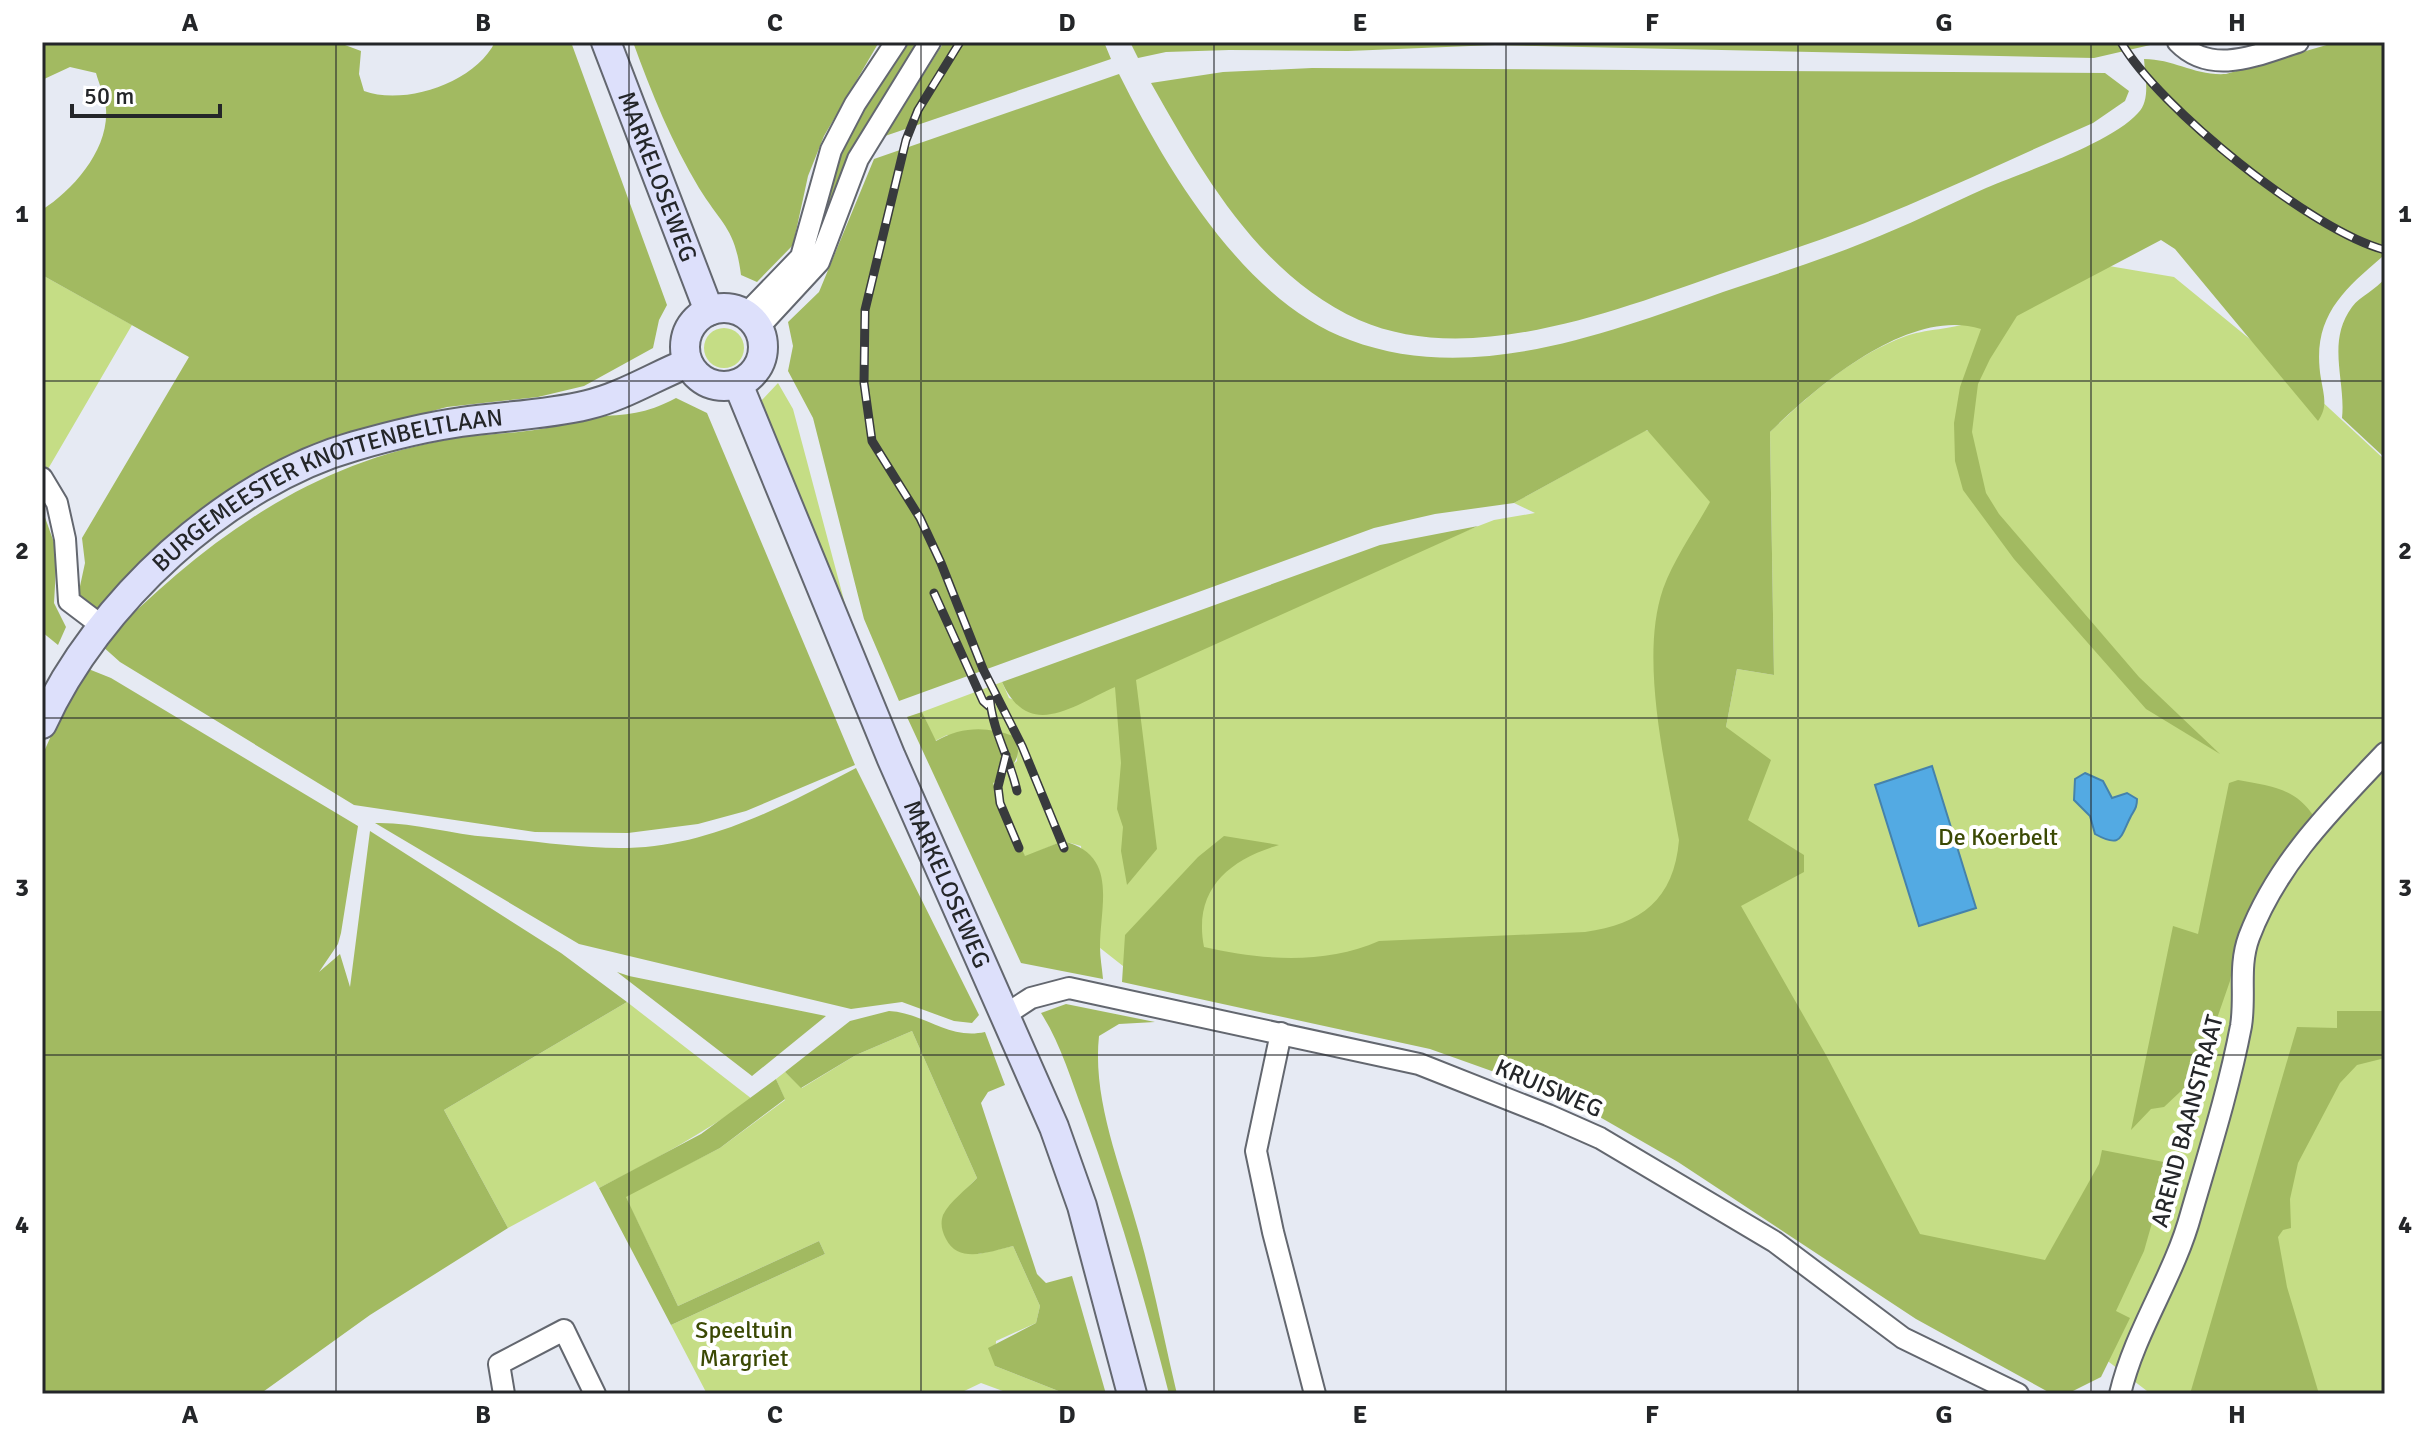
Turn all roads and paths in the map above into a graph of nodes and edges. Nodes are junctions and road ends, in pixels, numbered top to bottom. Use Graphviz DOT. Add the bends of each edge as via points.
graph roads {
  1 [pos="606,42"];
  2 [pos="896,42"];
  3 [pos="930,42"];
  4 [pos="2178,42"];
  5 [pos="2298,42"];
  6 [pos="709,311"];
  7 [pos="752,321"];
  8 [pos="688,363"];
  9 [pos="738,384"];
  10 [pos="42,478"];
  11 [pos="102,626"];
  12 [pos="42,724"];
  13 [pos="2385,753"];
  14 [pos="1005,1015"];
  15 [pos="1281,1033"];
  16 [pos="2013,1393"];
  17 [pos="504,1394"];
  18 [pos="595,1394"];
  19 [pos="1132,1394"];
  20 [pos="1315,1394"];
  21 [pos="2120,1394"];
  1 -- 6 [label="main road, MARKELOSEWEG"];
  2 -- 7 [label="street" via="831,150 801,257"];
  3 -- 7 [label="street" via="858,159 819,262"];
  4 -- 5 [label="street" via="2196,56 2221,62"];
  6 -- 7 [label="main road" via="722,308"];
  6 -- 8 [label="main road" via="688,333"];
  7 -- 9 [label="main road" via="762,356 757,368"];
  8 -- 9 [label="main road" via="703,381"];
  8 -- 11 [label="main road, BURGEMEESTER KNOTTENBELTLAAN" via="590,404 429,427 305,465 208,524 174,551"];
  9 -- 14 [label="main road, MARKELOSEWEG" via="896,770"];
  10 -- 11 [label="street" via="57,503 65,539 69,601"];
  11 -- 12 [label="main road, BURGEMEESTER KNOTTENBELTLAAN" via="68,672"];
  13 -- 21 [label="street, AREND BAANSTRAAT" via="2281,870 2248,939 2241,966 2243,1001 2236,1050 2191,1216 2167,1282 2133,1348"];
  14 -- 15 [label="street, KRUISWEG" via="1031,998 1069,988"];
  14 -- 19 [label="main road, MARKELOSEWEG" via="1082,1206"];
  15 -- 16 [label="street, KRUISWEG" via="1419,1064 1600,1138 1775,1242 1903,1338"];
  15 -- 20 [label="street" via="1256,1151"];
  17 -- 18 [label="street" via="499,1364 564,1330"];
}
